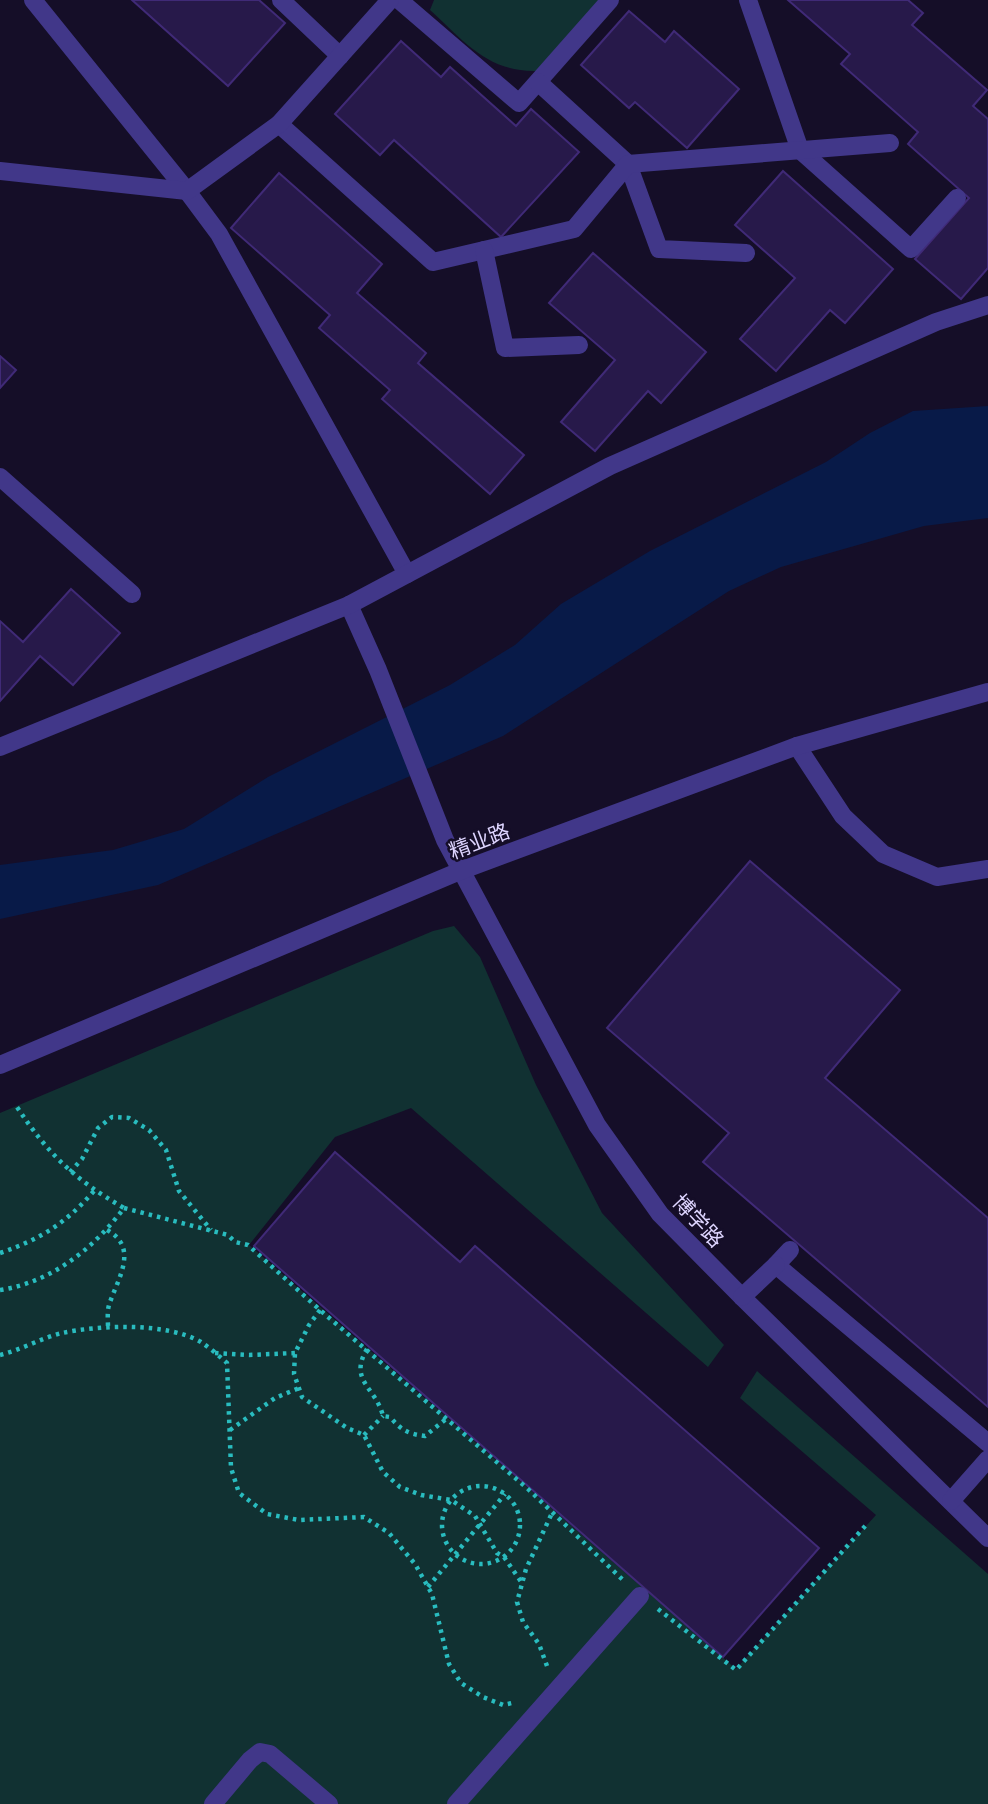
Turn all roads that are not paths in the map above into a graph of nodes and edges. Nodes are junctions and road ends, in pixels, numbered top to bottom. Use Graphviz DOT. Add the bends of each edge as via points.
graph roads {
  1 [pos="33,0"];
  2 [pos="281,0"];
  3 [pos="390,0"];
  4 [pos="399,0"];
  5 [pos="610,0"];
  6 [pos="748,0"];
  7 [pos="340,56"];
  8 [pos="538,82"];
  9 [pos="279,124"];
  10 [pos="890,143"];
  11 [pos="800,150"];
  12 [pos="628,164"];
  13 [pos="0,171"];
  14 [pos="187,191"];
  15 [pos="957,198"];
  16 [pos="484,250"];
  17 [pos="746,253"];
  18 [pos="988,305"];
  19 [pos="579,345"];
  20 [pos="0,477"];
  21 [pos="407,574"];
  22 [pos="132,594"];
  23 [pos="349,605"];
  24 [pos="988,692"];
  25 [pos="3,743"];
  26 [pos="797,746"];
  27 [pos="988,869"];
  28 [pos="460,871"];
  29 [pos="0,1065"];
  30 [pos="790,1251"];
  31 [pos="776,1265"];
  32 [pos="742,1297"];
  33 [pos="988,1443"];
  34 [pos="988,1459"];
  35 [pos="951,1501"];
  36 [pos="988,1538"];
  37 [pos="640,1595"];
  38 [pos="213,1804"];
  39 [pos="329,1804"];
  40 [pos="456,1804"];
  1 -- 14 [label="street"];
  2 -- 7 [label="street"];
  3 -- 7 [label="street"];
  4 -- 8 [label="street" via="519,103"];
  5 -- 8 [label="street"];
  6 -- 11 [label="street"];
  7 -- 9 [label="street"];
  8 -- 12 [label="street"];
  9 -- 14 [label="street"];
  9 -- 16 [label="street" via="433,261"];
  10 -- 11 [label="street"];
  11 -- 12 [label="street"];
  11 -- 15 [label="street" via="911,248"];
  12 -- 16 [label="street" via="574,229"];
  12 -- 17 [label="street" via="659,249"];
  13 -- 14 [label="street"];
  14 -- 21 [label="street" via="219,234"];
  16 -- 19 [label="street" via="505,348"];
  18 -- 21 [label="street" via="936,322 610,466"];
  20 -- 22 [label="street"];
  21 -- 23 [label="street"];
  23 -- 25 [label="street"];
  23 -- 28 [label="street, 博学路"];
  24 -- 26 [label="street, 精业路"];
  26 -- 27 [label="street" via="843,816 883,854 937,877"];
  26 -- 28 [label="street, 精业路"];
  28 -- 29 [label="street, 精业路"];
  28 -- 32 [label="street, 博学路" via="597,1125 660,1214"];
  30 -- 31 [label="street"];
  31 -- 32 [label="street"];
  31 -- 33 [label="street"];
  32 -- 35 [label="street, 博学路"];
  34 -- 35 [label="street"];
  35 -- 36 [label="street, 博学路"];
  37 -- 40 [label="street"];
  38 -- 39 [label="street" via="260,1752 270,1754"];
}
